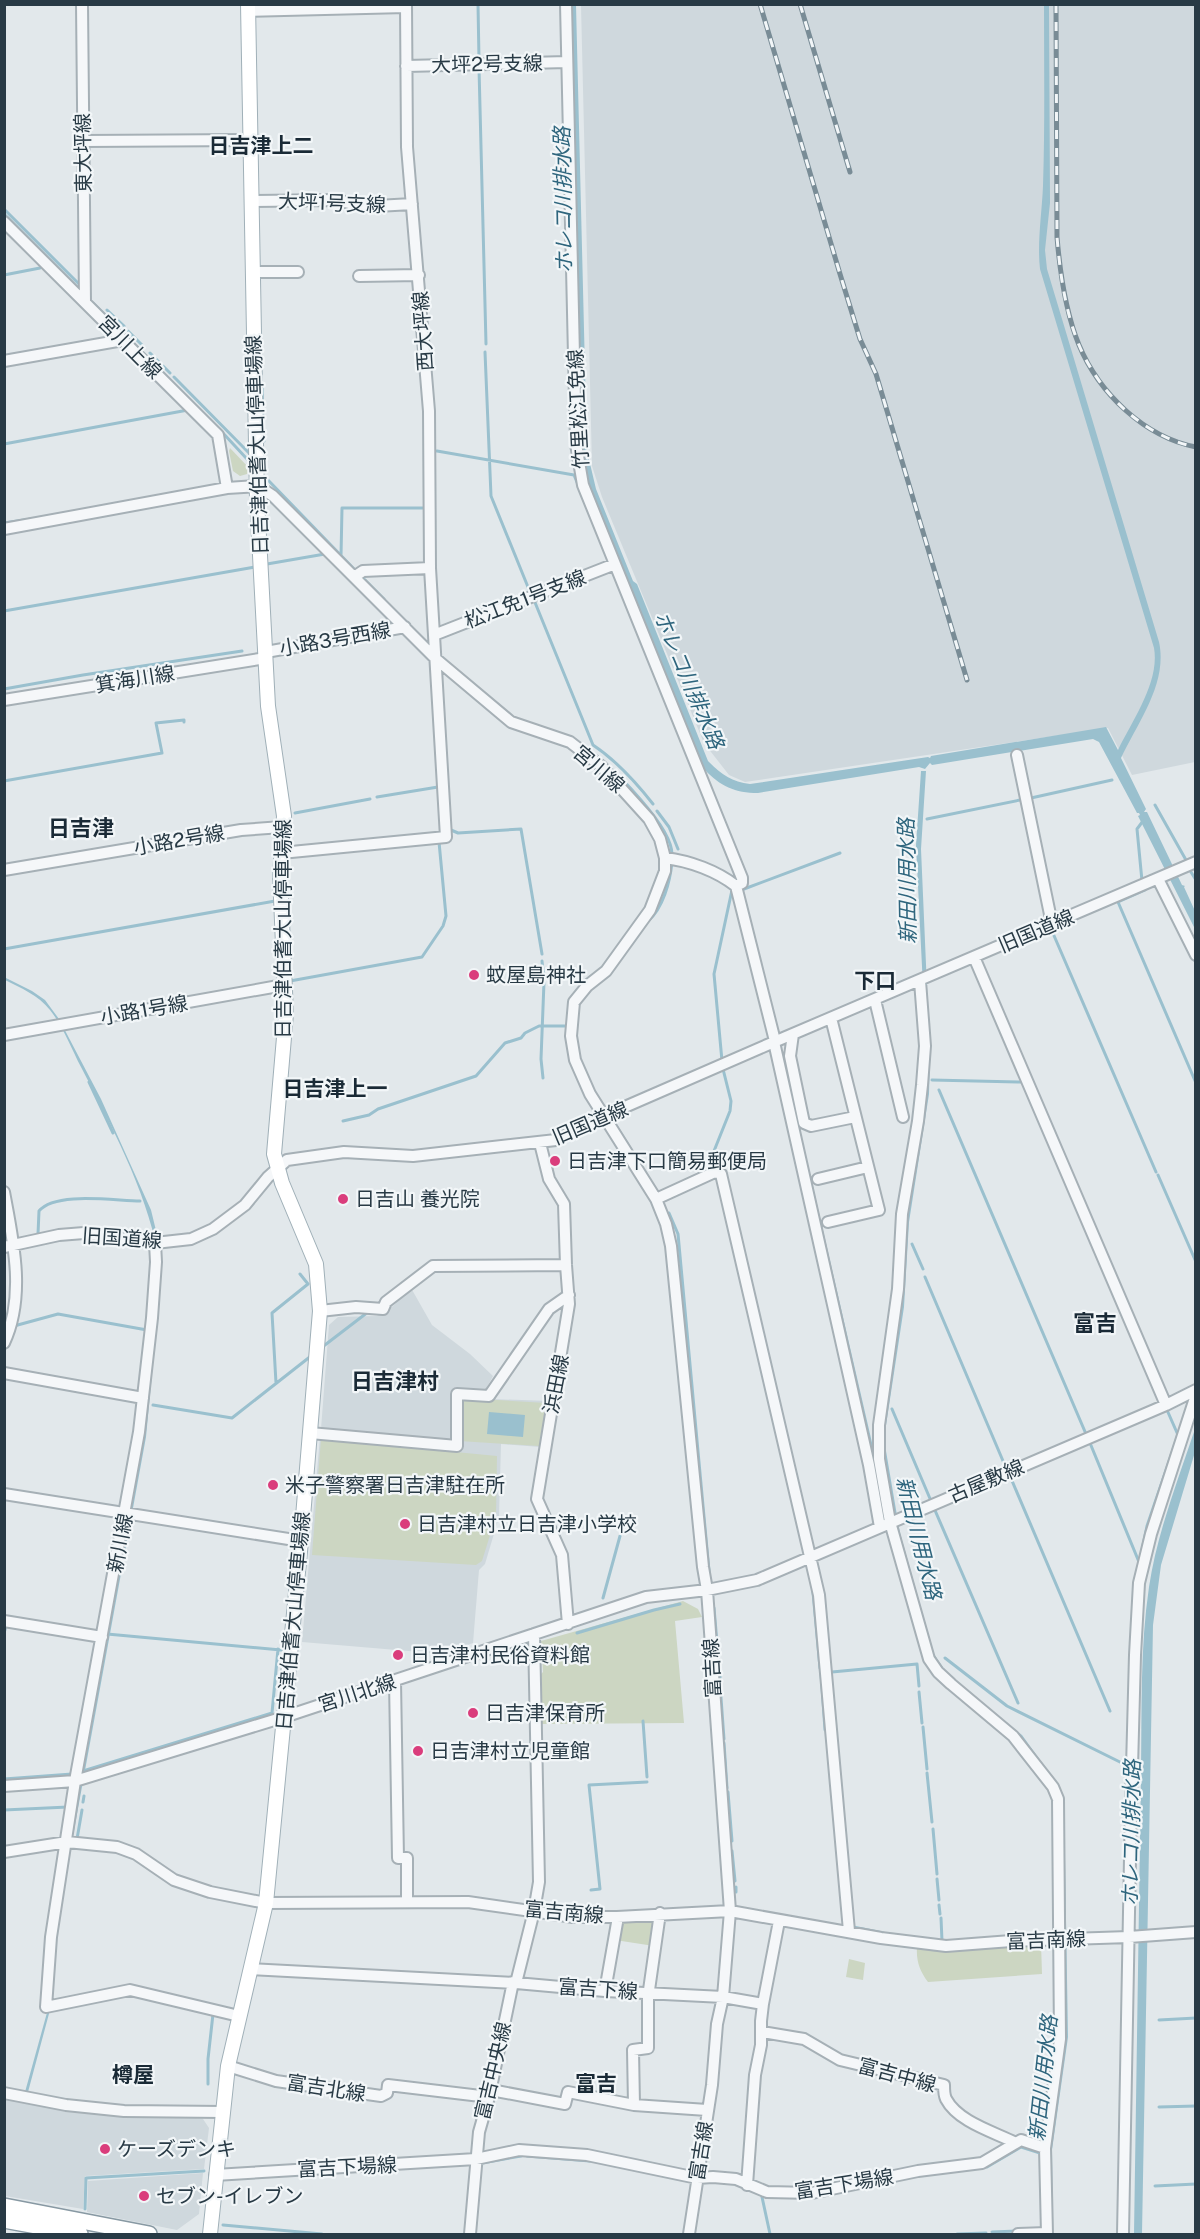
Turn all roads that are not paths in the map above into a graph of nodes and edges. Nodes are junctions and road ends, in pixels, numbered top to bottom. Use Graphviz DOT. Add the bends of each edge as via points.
graph roads {
  1 [pos="82,4"];
  2 [pos="566,4"];
  3 [pos="406,6"];
  4 [pos="248,8"];
  5 [pos="567,62"];
  6 [pos="406,66"];
  7 [pos="250,140"];
  8 [pos="83,141"];
  9 [pos="252,201"];
  10 [pos="412,204"];
  11 [pos="4,222"];
  12 [pos="252,272"];
  13 [pos="298,272"];
  14 [pos="419,275"];
  15 [pos="358,276"];
  16 [pos="85,302"];
  17 [pos="123,340"];
  18 [pos="4,361"];
  19 [pos="258,486"];
  20 [pos="227,488"];
  21 [pos="4,529"];
  22 [pos="615,564"];
  23 [pos="430,568"];
  24 [pos="354,577"];
  25 [pos="405,627"];
  26 [pos="434,635"];
  27 [pos="266,655"];
  28 [pos="436,659"];
  29 [pos="4,700"];
  30 [pos="1017,755"];
  31 [pos="282,827"];
  32 [pos="281,854"];
  33 [pos="665,858"];
  34 [pos="1196,862"];
  35 [pos="4,870"];
  36 [pos="1161,877"];
  37 [pos="736,886"];
  38 [pos="1052,924"];
  39 [pos="1196,955"];
  40 [pos="974,957"];
  41 [pos="920,981"];
  42 [pos="284,985"];
  43 [pos="874,1000"];
  44 [pos="831,1018"];
  45 [pos="793,1034"];
  46 [pos="4,1035"];
  47 [pos="775,1042"];
  48 [pos="604,1116"];
  49 [pos="855,1117"];
  50 [pos="903,1117"];
  51 [pos="540,1143"];
  52 [pos="868,1167"];
  53 [pos="277,1168"];
  54 [pos="818,1179"];
  55 [pos="4,1192"];
  56 [pos="656,1199"];
  57 [pos="828,1222"];
  58 [pos="155,1243"];
  59 [pos="9,1246"];
  60 [pos="566,1265"];
  61 [pos="569,1295"];
  62 [pos="321,1311"];
  63 [pos="4,1343"];
  64 [pos="4,1373"];
  65 [pos="1196,1390"];
  66 [pos="1196,1395"];
  67 [pos="143,1398"];
  68 [pos="1166,1405"];
  69 [pos="310,1433"];
  70 [pos="4,1494"];
  71 [pos="126,1514"];
  72 [pos="885,1524"];
  73 [pos="301,1540"];
  74 [pos="810,1557"];
  75 [pos="707,1590"];
  76 [pos="4,1621"];
  77 [pos="568,1624"];
  78 [pos="534,1634"];
  79 [pos="102,1637"];
  80 [pos="395,1681"];
  81 [pos="284,1717"];
  82 [pos="75,1781"];
  83 [pos="4,1786"];
  84 [pos="67,1842"];
  85 [pos="4,1852"];
  86 [pos="407,1902"];
  87 [pos="266,1903"];
  88 [pos="534,1911"];
  89 [pos="730,1911"];
  90 [pos="660,1913"];
  91 [pos="618,1917"];
  92 [pos="779,1921"];
  93 [pos="849,1931"];
  94 [pos="1196,1932"];
  95 [pos="1131,1937"];
  96 [pos="1059,1940"];
  97 [pos="251,1969"];
  98 [pos="514,1982"];
  99 [pos="605,1991"];
  100 [pos="649,1993"];
  101 [pos="723,1997"];
  102 [pos="763,2004"];
  103 [pos="239,2016"];
  104 [pos="762,2032"];
  105 [pos="228,2066"];
  106 [pos="4,2092"];
  107 [pos="490,2094"];
  108 [pos="634,2105"];
  109 [pos="707,2110"];
  110 [pos="223,2112"];
  111 [pos="1016,2143"];
  112 [pos="1045,2148"];
  113 [pos="476,2160"];
  114 [pos="215,2175"];
  115 [pos="697,2178"];
  116 [pos="747,2185"];
  117 [pos="4,2206"];
  118 [pos="4,2220"];
  119 [pos="1047,2234"];
  120 [pos="80,2235"];
  121 [pos="148,2235"];
  122 [pos="210,2235"];
  123 [pos="470,2235"];
  124 [pos="689,2235"];
  125 [pos="1018,2235"];
  126 [pos="1123,2235"];
  1 -- 8 [label="street, 東大坪線"];
  2 -- 5 [label="street, 竹里松江免線"];
  3 -- 4 [label="street"];
  3 -- 6 [label="street, 西大坪線"];
  4 -- 7 [label="main road, 日吉津伯耆大山停車場線"];
  5 -- 6 [label="street, 大坪2号支線"];
  5 -- 22 [label="street, 竹里松江免線" via="576,444 583,485"];
  6 -- 10 [label="street, 西大坪線"];
  7 -- 8 [label="street"];
  7 -- 9 [label="main road, 日吉津伯耆大山停車場線"];
  8 -- 16 [label="street, 東大坪線"];
  9 -- 10 [label="street, 大坪1号支線"];
  9 -- 12 [label="main road, 日吉津伯耆大山停車場線"];
  10 -- 14 [label="street, 西大坪線"];
  11 -- 16 [label="street, 宮川上線"];
  12 -- 13 [label="street"];
  12 -- 19 [label="main road, 日吉津伯耆大山停車場線"];
  14 -- 15 [label="street"];
  14 -- 23 [label="street, 西大坪線" via="429,415"];
  16 -- 17 [label="street, 宮川上線"];
  17 -- 18 [label="street"];
  17 -- 20 [label="street, 宮川上線" via="218,435"];
  19 -- 20 [label="street"];
  19 -- 24 [label="street, 宮川線" via="273,496"];
  19 -- 27 [label="main road, 日吉津伯耆大山停車場線"];
  20 -- 21 [label="street"];
  22 -- 26 [label="street, 松江免1号支線"];
  22 -- 37 [label="street, 竹里松江免線" via="742,878"];
  23 -- 24 [label="street" via="363,571"];
  23 -- 26 [label="street, 西大坪線"];
  24 -- 25 [label="street, 宮川線"];
  25 -- 27 [label="street, 小路3号西線"];
  25 -- 28 [label="street, 宮川線"];
  26 -- 28 [label="street, 西大坪線"];
  27 -- 29 [label="street, 箕海川線"];
  27 -- 31 [label="main road, 日吉津伯耆大山停車場線" via="269,716 284,816"];
  28 -- 32 [label="street, 西大坪線" via="446,837"];
  28 -- 33 [label="street, 宮川線" via="510,722 570,742 601,766 649,819"];
  30 -- 38 [label="street"];
  31 -- 32 [label="main road, 日吉津伯耆大山停車場線"];
  31 -- 35 [label="street, 小路2号線" via="241,830"];
  32 -- 42 [label="main road, 日吉津伯耆大山停車場線"];
  33 -- 37 [label="street" via="680,859"];
  33 -- 48 [label="street" via="665,871 650,910 606,971 574,1002 574,1060"];
  34 -- 36 [label="street, 旧国道線"];
  36 -- 38 [label="street, 旧国道線"];
  36 -- 39 [label="street"];
  37 -- 47 [label="street"];
  38 -- 40 [label="street, 旧国道線"];
  40 -- 41 [label="street, 旧国道線"];
  40 -- 68 [label="street"];
  41 -- 43 [label="street, 旧国道線"];
  41 -- 72 [label="street" via="922,1085 902,1214 898,1289 879,1425"];
  42 -- 46 [label="street, 小路1号線"];
  42 -- 53 [label="main road, 日吉津伯耆大山停車場線" via="286,1014 274,1154"];
  43 -- 44 [label="street, 旧国道線"];
  43 -- 50 [label="street"];
  44 -- 45 [label="street, 旧国道線"];
  44 -- 49 [label="street"];
  45 -- 47 [label="street, 旧国道線"];
  45 -- 49 [label="street" via="790,1056 804,1123 811,1126"];
  47 -- 48 [label="street, 旧国道線"];
  47 -- 72 [label="street"];
  48 -- 51 [label="street, 旧国道線" via="556,1140"];
  48 -- 56 [label="street, 富吉線"];
  49 -- 52 [label="street"];
  51 -- 53 [label="street, 旧国道線" via="413,1156 344,1152 287,1160"];
  51 -- 60 [label="street, 浜田線" via="549,1179 564,1204"];
  52 -- 54 [label="street"];
  52 -- 57 [label="street" via="879,1210"];
  53 -- 58 [label="street, 旧国道線" via="245,1205 213,1229 191,1239"];
  53 -- 62 [label="main road, 日吉津伯耆大山停車場線" via="316,1264"];
  55 -- 59 [label="street"];
  56 -- 74 [label="street" via="715,1172 721,1174"];
  56 -- 75 [label="street, 富吉線" via="671,1246"];
  58 -- 59 [label="street, 旧国道線" via="84,1233"];
  58 -- 67 [label="street, 新川線"];
  59 -- 63 [label="street" via="15,1304"];
  60 -- 61 [label="street, 浜田線"];
  60 -- 62 [label="street" via="433,1266 386,1302 383,1309"];
  61 -- 69 [label="street" via="549,1309 489,1396 457,1394 457,1446"];
  61 -- 77 [label="street, 浜田線" via="537,1490 538,1505 562,1555"];
  62 -- 69 [label="main road, 日吉津伯耆大山停車場線"];
  64 -- 67 [label="street"];
  65 -- 68 [label="street, 古屋敷線"];
  66 -- 95 [label="street" via="1151,1534 1140,1583 1134,1679"];
  67 -- 71 [label="street, 新川線"];
  68 -- 72 [label="street, 古屋敷線"];
  69 -- 73 [label="main road, 日吉津伯耆大山停車場線"];
  70 -- 71 [label="street"];
  71 -- 73 [label="street"];
  71 -- 79 [label="street, 新川線"];
  72 -- 74 [label="street, 古屋敷線"];
  72 -- 96 [label="street" via="929,1659 951,1684 1013,1736 1053,1787 1058,1799"];
  73 -- 81 [label="main road, 日吉津伯耆大山停車場線"];
  74 -- 75 [label="street, 古屋敷線" via="758,1580"];
  74 -- 93 [label="street" via="819,1595"];
  75 -- 77 [label="street, 宮川北線" via="646,1597"];
  75 -- 89 [label="street, 富吉線"];
  76 -- 79 [label="street"];
  77 -- 78 [label="street, 宮川北線"];
  78 -- 80 [label="street, 宮川北線"];
  78 -- 88 [label="street" via="539,1882"];
  79 -- 82 [label="street, 新川線"];
  80 -- 81 [label="street, 宮川北線"];
  80 -- 86 [label="street" via="398,1858 407,1858"];
  81 -- 82 [label="street, 宮川北線"];
  81 -- 87 [label="main road, 日吉津伯耆大山停車場線"];
  82 -- 83 [label="street, 宮川北線"];
  82 -- 84 [label="street, 新川線"];
  84 -- 85 [label="street, 富吉南線"];
  84 -- 87 [label="street, 富吉南線" via="129,1850 174,1880 210,1893"];
  84 -- 103 [label="street, 新川線" via="51,1937 46,2007 130,1990"];
  86 -- 87 [label="street, 富吉南線"];
  86 -- 88 [label="street, 富吉南線" via="476,1903"];
  87 -- 97 [label="main road, 日吉津伯耆大山停車場線"];
  88 -- 91 [label="street, 富吉南線" via="573,1917"];
  88 -- 98 [label="street, 富吉中央線"];
  89 -- 90 [label="street, 富吉南線"];
  89 -- 92 [label="street, 富吉南線"];
  89 -- 101 [label="street, 富吉線"];
  90 -- 91 [label="street, 富吉南線"];
  90 -- 100 [label="street"];
  91 -- 99 [label="street"];
  92 -- 93 [label="street, 富吉南線"];
  92 -- 102 [label="street"];
  93 -- 96 [label="street, 富吉南線" via="946,1946"];
  94 -- 95 [label="street, 富吉南線"];
  95 -- 96 [label="street, 富吉南線"];
  95 -- 126 [label="street"];
  96 -- 112 [label="street" via="1060,2038"];
  97 -- 98 [label="street, 富吉下線"];
  97 -- 103 [label="main road, 日吉津伯耆大山停車場線"];
  98 -- 99 [label="street, 富吉下線"];
  98 -- 107 [label="street, 富吉中央線"];
  99 -- 100 [label="street, 富吉下線"];
  100 -- 101 [label="street, 富吉下線"];
  100 -- 108 [label="street" via="648,2048 633,2050"];
  101 -- 102 [label="street, 富吉下線"];
  101 -- 109 [label="street, 富吉線"];
  102 -- 104 [label="street"];
  103 -- 105 [label="main road, 日吉津伯耆大山停車場線"];
  104 -- 111 [label="street, 富吉中線" via="804,2038 840,2060 944,2085 945,2098 955,2110"];
  104 -- 116 [label="street"];
  105 -- 107 [label="street, 富吉北線" via="276,2081 381,2096 387,2093 388,2085"];
  105 -- 110 [label="main road, 日吉津伯耆大山停車場線"];
  106 -- 110 [label="street" via="66,2105"];
  107 -- 108 [label="street, 富吉北線" via="565,2104 568,2092"];
  107 -- 113 [label="street, 富吉中央線"];
  108 -- 109 [label="street, 富吉北線"];
  109 -- 115 [label="street, 富吉線"];
  110 -- 114 [label="main road, 日吉津伯耆大山停車場線"];
  111 -- 112 [label="street" via="1021,2140"];
  111 -- 116 [label="street, 富吉下場線" via="982,2163 918,2171 812,2193 767,2192"];
  112 -- 119 [label="street"];
  113 -- 114 [label="street, 富吉下場線"];
  113 -- 115 [label="street, 富吉下場線" via="519,2150 587,2155"];
  113 -- 123 [label="street, 富吉中央線"];
  114 -- 122 [label="main road, 日吉津伯耆大山停車場線"];
  115 -- 116 [label="street, 富吉下場線" via="736,2179"];
  115 -- 124 [label="street, 富吉線"];
  117 -- 121 [label="highway"];
  118 -- 120 [label="highway"];
  119 -- 125 [label="street"];
}
